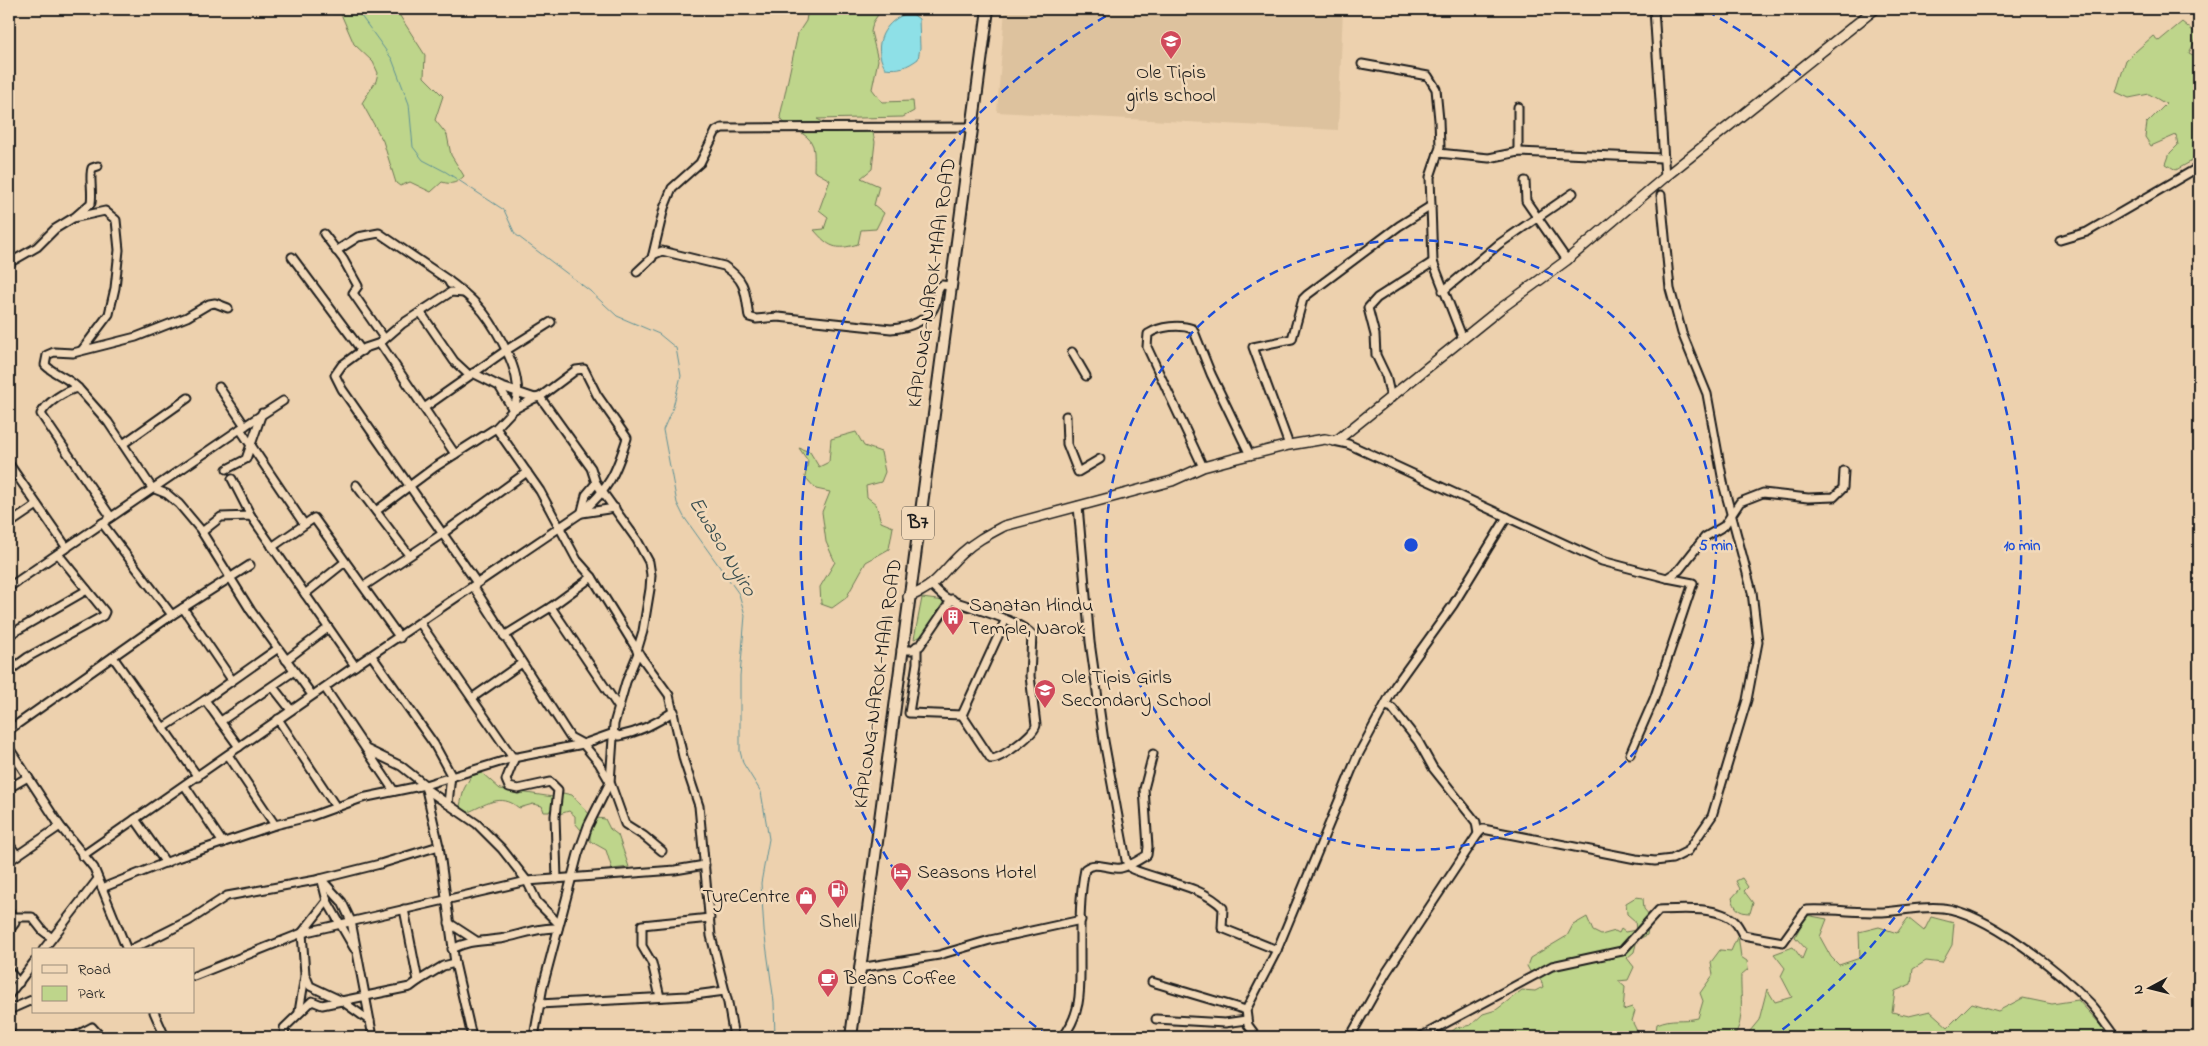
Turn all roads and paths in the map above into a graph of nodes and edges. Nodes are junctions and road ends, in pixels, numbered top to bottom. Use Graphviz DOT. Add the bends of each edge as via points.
graph roads {
  1 [pos="988,9"];
  2 [pos="1654,9"];
  3 [pos="1875,9"];
  4 [pos="1362,64"];
  5 [pos="1518,107"];
  6 [pos="972,127"];
  7 [pos="1518,152"];
  8 [pos="1438,153"];
  9 [pos="1662,158"];
  10 [pos="98,166"];
  11 [pos="2199,167"];
  12 [pos="1664,177"];
  13 [pos="1524,180"];
  14 [pos="1573,193"];
  15 [pos="1661,195"];
  16 [pos="1431,206"];
  17 [pos="73,218"];
  18 [pos="1539,219"];
  19 [pos="324,234"];
  20 [pos="2060,240"];
  21 [pos="336,251"];
  22 [pos="653,255"];
  23 [pos="292,257"];
  24 [pos="1567,260"];
  25 [pos="1433,262"];
  26 [pos="9,263"];
  27 [pos="637,272"];
  28 [pos="448,280"];
  29 [pos="950,286"];
  30 [pos="1443,291"];
  31 [pos="452,292"];
  32 [pos="464,293"];
  33 [pos="228,308"];
  34 [pos="421,313"];
  35 [pos="552,322"];
  36 [pos="1463,339"];
  37 [pos="382,340"];
  38 [pos="82,350"];
  39 [pos="362,351"];
  40 [pos="505,351"];
  41 [pos="1072,352"];
  42 [pos="471,374"];
  43 [pos="1086,376"];
  44 [pos="498,386"];
  45 [pos="219,387"];
  46 [pos="78,388"];
  47 [pos="517,392"];
  48 [pos="188,398"];
  49 [pos="537,398"];
  50 [pos="1390,398"];
  51 [pos="283,401"];
  52 [pos="424,408"];
  53 [pos="513,410"];
  54 [pos="262,413"];
  55 [pos="1066,416"];
  56 [pos="243,428"];
  57 [pos="496,428"];
  58 [pos="1334,441"];
  59 [pos="123,444"];
  60 [pos="1289,445"];
  61 [pos="251,446"];
  62 [pos="455,454"];
  63 [pos="1250,455"];
  64 [pos="1100,459"];
  65 [pos="9,464"];
  66 [pos="1204,467"];
  67 [pos="227,469"];
  68 [pos="1844,471"];
  69 [pos="527,472"];
  70 [pos="232,479"];
  71 [pos="596,482"];
  72 [pos="356,485"];
  73 [pos="411,486"];
  74 [pos="152,488"];
  75 [pos="604,493"];
  76 [pos="37,505"];
  77 [pos="1078,506"];
  78 [pos="615,508"];
  79 [pos="376,511"];
  80 [pos="581,513"];
  81 [pos="1731,515"];
  82 [pos="251,516"];
  83 [pos="110,517"];
  84 [pos="1507,518"];
  85 [pos="102,522"];
  86 [pos="9,524"];
  87 [pos="304,524"];
  88 [pos="558,528"];
  89 [pos="202,532"];
  90 [pos="442,534"];
  91 [pos="272,547"];
  92 [pos="67,548"];
  93 [pos="58,554"];
  94 [pos="409,555"];
  95 [pos="345,562"];
  96 [pos="250,564"];
  97 [pos="592,577"];
  98 [pos="230,578"];
  99 [pos="1667,578"];
  100 [pos="475,584"];
  101 [pos="931,585"];
  102 [pos="364,586"];
  103 [pos="9,587"];
  104 [pos="87,590"];
  105 [pos="305,594"];
  106 [pos="908,597"];
  107 [pos="952,599"];
  108 [pos="551,606"];
  109 [pos="184,608"];
  110 [pos="172,615"];
  111 [pos="1005,621"];
  112 [pos="420,623"];
  113 [pos="328,628"];
  114 [pos="9,635"];
  115 [pos="504,636"];
  116 [pos="400,638"];
  117 [pos="917,646"];
  118 [pos="277,649"];
  119 [pos="901,650"];
  120 [pos="638,652"];
  121 [pos="372,656"];
  122 [pos="113,657"];
  123 [pos="286,660"];
  124 [pos="522,663"];
  125 [pos="355,666"];
  126 [pos="9,671"];
  127 [pos="294,671"];
  128 [pos="232,680"];
  129 [pos="273,687"];
  130 [pos="325,688"];
  131 [pos="312,695"];
  132 [pos="472,698"];
  133 [pos="205,700"];
  134 [pos="1385,706"];
  135 [pos="619,708"];
  136 [pos="291,710"];
  137 [pos="674,711"];
  138 [pos="962,714"];
  139 [pos="278,719"];
  140 [pos="221,722"];
  141 [pos="163,728"];
  142 [pos="9,730"];
  143 [pos="614,733"];
  144 [pos="583,744"];
  145 [pos="238,746"];
  146 [pos="9,748"];
  147 [pos="368,750"];
  148 [pos="228,754"];
  149 [pos="1153,754"];
  150 [pos="1630,754"];
  151 [pos="514,757"];
  152 [pos="451,775"];
  153 [pos="28,777"];
  154 [pos="198,777"];
  155 [pos="610,782"];
  156 [pos="185,786"];
  157 [pos="425,787"];
  158 [pos="9,788"];
  159 [pos="394,791"];
  160 [pos="448,804"];
  161 [pos="336,807"];
  162 [pos="135,819"];
  163 [pos="275,825"];
  164 [pos="60,826"];
  165 [pos="1478,834"];
  166 [pos="223,843"];
  167 [pos="9,844"];
  168 [pos="439,846"];
  169 [pos="662,852"];
  170 [pos="17,855"];
  171 [pos="82,856"];
  172 [pos="9,861"];
  173 [pos="166,862"];
  174 [pos="705,865"];
  175 [pos="1130,865"];
  176 [pos="321,878"];
  177 [pos="571,878"];
  178 [pos="98,879"];
  179 [pos="557,879"];
  180 [pos="527,881"];
  181 [pos="102,888"];
  182 [pos="447,899"];
  183 [pos="327,901"];
  184 [pos="404,909"];
  185 [pos="11,915"];
  186 [pos="710,918"];
  187 [pos="1081,920"];
  188 [pos="351,921"];
  189 [pos="449,923"];
  190 [pos="339,924"];
  191 [pos="559,926"];
  192 [pos="9,931"];
  193 [pos="302,933"];
  194 [pos="52,938"];
  195 [pos="476,940"];
  196 [pos="44,948"];
  197 [pos="128,948"];
  198 [pos="133,948"];
  199 [pos="452,949"];
  200 [pos="356,950"];
  201 [pos="1277,950"];
  202 [pos="454,963"];
  203 [pos="32,965"];
  204 [pos="859,968"];
  205 [pos="9,971"];
  206 [pos="305,974"];
  207 [pos="195,976"];
  208 [pos="418,981"];
  209 [pos="1152,982"];
  210 [pos="19,983"];
  211 [pos="725,991"];
  212 [pos="9,996"];
  213 [pos="365,996"];
  214 [pos="660,997"];
  215 [pos="32,1000"];
  216 [pos="342,1001"];
  217 [pos="539,1004"];
  218 [pos="9,1010"];
  219 [pos="1246,1010"];
  220 [pos="299,1013"];
  221 [pos="155,1014"];
  222 [pos="1156,1019"];
  223 [pos="1246,1020"];
  224 [pos="370,1021"];
  225 [pos="9,1030"];
  226 [pos="12,1037"];
  227 [pos="73,1037"];
  228 [pos="101,1037"];
  229 [pos="165,1037"];
  230 [pos="285,1037"];
  231 [pos="373,1037"];
  232 [pos="472,1037"];
  233 [pos="534,1037"];
  234 [pos="734,1037"];
  235 [pos="851,1037"];
  236 [pos="1063,1037"];
  237 [pos="1257,1037"];
  238 [pos="1350,1037"];
  239 [pos="1420,1037"];
  240 [pos="2116,1037"];
  1 -- 6 [label="highway, KAPLONG-NAROK-MAAI ROAD / B7"];
  2 -- 9 [label="street"];
  3 -- 12 [label="main road"];
  4 -- 8 [label="street" via="1428,76 1436,89"];
  5 -- 7 [label="street"];
  6 -- 22 [label="street" via="722,128 716,131 700,163 672,188"];
  6 -- 29 [label="highway, KAPLONG-NAROK-MAAI ROAD / B7"];
  7 -- 8 [label="street" via="1489,158"];
  7 -- 9 [label="street"];
  8 -- 16 [label="street" via="1430,177"];
  9 -- 12 [label="street"];
  10 -- 17 [label="street" via="90,172 91,203"];
  11 -- 20 [label="street" via="2087,232"];
  12 -- 24 [label="main road"];
  13 -- 18 [label="street" via="1526,200"];
  14 -- 18 [label="street"];
  15 -- 81 [label="street" via="1670,290 1682,333 1707,394"];
  16 -- 25 [label="street"];
  16 -- 60 [label="street" via="1307,295 1292,339 1253,347"];
  17 -- 26 [label="street" via="55,229 37,247"];
  17 -- 38 [label="street" via="105,211 112,215 116,220 119,250 109,314"];
  18 -- 24 [label="street"];
  18 -- 30 [label="street" via="1499,244"];
  19 -- 21 [label="street"];
  21 -- 28 [label="street" via="358,237 379,233"];
  21 -- 37 [label="street" via="358,286 353,293"];
  22 -- 27 [label="street" via="650,262"];
  22 -- 29 [label="street" via="662,251 724,266 745,287 749,317 756,318 908,328 930,312 938,288"];
  23 -- 39 [label="street"];
  24 -- 36 [label="main road"];
  25 -- 30 [label="street"];
  25 -- 50 [label="street" via="1377,298 1368,308 1376,355 1386,376"];
  28 -- 31 [label="street"];
  28 -- 32 [label="street"];
  29 -- 106 [label="highway, KAPLONG-NAROK-MAAI ROAD / B7"];
  30 -- 36 [label="street"];
  31 -- 32 [label="street"];
  31 -- 34 [label="street"];
  32 -- 40 [label="street" via="489,321"];
  33 -- 38 [label="street" via="209,304 136,338"];
  34 -- 37 [label="street"];
  34 -- 42 [label="street" via="454,362"];
  35 -- 40 [label="street"];
  36 -- 50 [label="main road"];
  37 -- 39 [label="street"];
  37 -- 52 [label="street"];
  38 -- 46 [label="street" via="54,352 45,360 51,371 68,378"];
  39 -- 73 [label="street" via="335,374 342,389"];
  40 -- 42 [label="street"];
  40 -- 47 [label="street" via="518,383"];
  41 -- 43 [label="street"];
  42 -- 44 [label="street"];
  42 -- 52 [label="street"];
  44 -- 47 [label="street"];
  44 -- 53 [label="street"];
  45 -- 56 [label="street"];
  46 -- 59 [label="street"];
  46 -- 83 [label="street" via="70,389 41,414"];
  47 -- 49 [label="street"];
  47 -- 53 [label="street"];
  48 -- 59 [label="street"];
  49 -- 53 [label="street"];
  49 -- 71 [label="street" via="591,468"];
  49 -- 75 [label="street" via="576,370 584,369 627,438 617,470"];
  50 -- 58 [label="main road"];
  51 -- 54 [label="street"];
  52 -- 62 [label="street"];
  53 -- 57 [label="street"];
  54 -- 56 [label="street"];
  54 -- 61 [label="street"];
  55 -- 64 [label="street" via="1067,444 1078,472"];
  56 -- 61 [label="street"];
  56 -- 74 [label="street"];
  57 -- 62 [label="street"];
  57 -- 69 [label="street"];
  58 -- 60 [label="main road" via="1325,439"];
  58 -- 84 [label="street" via="1348,444"];
  59 -- 74 [label="street"];
  60 -- 63 [label="main road"];
  61 -- 67 [label="street" via="246,459"];
  61 -- 87 [label="street"];
  62 -- 73 [label="street"];
  63 -- 66 [label="main road"];
  63 -- 66 [label="street" via="1193,329 1178,326 1153,331 1148,334 1147,347"];
  65 -- 76 [label="street"];
  66 -- 77 [label="main road" via="1172,480"];
  68 -- 81 [label="street" via="1843,488 1834,497 1763,493 1740,502"];
  69 -- 88 [label="street" via="548,504"];
  69 -- 90 [label="street"];
  70 -- 82 [label="street"];
  71 -- 75 [label="street"];
  71 -- 80 [label="street" via="586,495"];
  72 -- 79 [label="street"];
  73 -- 79 [label="street"];
  73 -- 90 [label="street"];
  74 -- 83 [label="street"];
  74 -- 89 [label="street" via="179,504"];
  75 -- 78 [label="street"];
  75 -- 80 [label="street"];
  76 -- 86 [label="street"];
  76 -- 92 [label="street"];
  77 -- 101 [label="main road" via="1027,518 989,533 963,552"];
  77 -- 175 [label="street" via="1090,642 1104,741 1126,860"];
  78 -- 80 [label="street"];
  78 -- 120 [label="street" via="645,554 651,575"];
  79 -- 94 [label="street"];
  80 -- 88 [label="street"];
  81 -- 99 [label="street" via="1724,526 1705,537 1679,570"];
  81 -- 165 [label="street" via="1752,592 1758,633 1757,652 1747,700 1712,816 1688,851 1672,859 1655,861 1483,829"];
  82 -- 89 [label="street" via="221,517"];
  82 -- 91 [label="street"];
  83 -- 85 [label="street"];
  84 -- 99 [label="street" via="1602,560"];
  84 -- 134 [label="street"];
  85 -- 92 [label="street"];
  85 -- 110 [label="street"];
  87 -- 91 [label="street"];
  87 -- 95 [label="street" via="314,518"];
  88 -- 97 [label="street" via="577,560"];
  88 -- 100 [label="street"];
  89 -- 98 [label="street"];
  90 -- 94 [label="street"];
  90 -- 100 [label="street"];
  91 -- 105 [label="street"];
  92 -- 93 [label="street"];
  93 -- 103 [label="street"];
  93 -- 104 [label="street"];
  94 -- 102 [label="street"];
  95 -- 102 [label="street"];
  95 -- 105 [label="street"];
  96 -- 98 [label="street"];
  97 -- 108 [label="street"];
  97 -- 120 [label="street"];
  98 -- 109 [label="street"];
  98 -- 118 [label="street"];
  99 -- 150 [label="street" via="1693,583 1654,699"];
  100 -- 112 [label="street"];
  100 -- 115 [label="street"];
  101 -- 106 [label="main road"];
  101 -- 107 [label="street"];
  102 -- 116 [label="street"];
  104 -- 114 [label="street"];
  104 -- 126 [label="street" via="105,612 103,616"];
  105 -- 113 [label="street"];
  106 -- 119 [label="highway, KAPLONG-NAROK-MAAI ROAD / B7"];
  107 -- 111 [label="street"];
  107 -- 117 [label="street" via="927,638"];
  108 -- 115 [label="street"];
  108 -- 135 [label="street"];
  109 -- 110 [label="street"];
  109 -- 128 [label="street"];
  110 -- 122 [label="street"];
  111 -- 138 [label="street"];
  111 -- 138 [label="street" via="1028,629 1032,635 1030,676 1036,724 1034,731 1000,758 991,759"];
  112 -- 116 [label="street"];
  112 -- 132 [label="street"];
  113 -- 123 [label="street"];
  113 -- 125 [label="street"];
  115 -- 124 [label="street"];
  116 -- 121 [label="street"];
  117 -- 119 [label="street" via="912,650"];
  117 -- 138 [label="street" via="909,713"];
  118 -- 123 [label="street"];
  118 -- 128 [label="street"];
  119 -- 204 [label="highway, KAPLONG-NAROK-MAAI ROAD / B7"];
  120 -- 135 [label="street"];
  120 -- 137 [label="street" via="669,694"];
  121 -- 125 [label="street"];
  121 -- 152 [label="street" via="434,744"];
  122 -- 141 [label="street"];
  122 -- 142 [label="street"];
  123 -- 127 [label="street"];
  124 -- 132 [label="street"];
  124 -- 144 [label="street" via="570,737"];
  125 -- 130 [label="street"];
  127 -- 129 [label="street"];
  127 -- 131 [label="street"];
  128 -- 133 [label="street"];
  129 -- 136 [label="street"];
  129 -- 140 [label="street"];
  130 -- 131 [label="street"];
  130 -- 147 [label="street"];
  131 -- 136 [label="street"];
  132 -- 151 [label="street"];
  133 -- 140 [label="street"];
  133 -- 141 [label="street"];
  134 -- 165 [label="street" via="1392,708 1418,741 1433,768 1476,822"];
  134 -- 201 [label="street" via="1362,746 1335,806"];
  135 -- 143 [label="street"];
  136 -- 139 [label="street"];
  137 -- 143 [label="street" via="636,732 619,736"];
  137 -- 174 [label="street" via="684,761 699,806"];
  139 -- 145 [label="street"];
  139 -- 161 [label="street"];
  140 -- 145 [label="street"];
  141 -- 154 [label="street"];
  143 -- 144 [label="street"];
  143 -- 155 [label="street"];
  144 -- 151 [label="street"];
  144 -- 155 [label="street"];
  145 -- 148 [label="street"];
  146 -- 153 [label="street"];
  147 -- 157 [label="street" via="401,766"];
  147 -- 159 [label="street"];
  148 -- 154 [label="street"];
  148 -- 163 [label="street"];
  149 -- 175 [label="street" via="1144,789 1148,851"];
  151 -- 152 [label="street"];
  151 -- 179 [label="street" via="506,780 508,787 518,789 550,782 558,790 555,816"];
  152 -- 157 [label="street"];
  152 -- 160 [label="street"];
  153 -- 158 [label="street"];
  153 -- 164 [label="street"];
  154 -- 156 [label="street"];
  155 -- 169 [label="street" via="625,824"];
  155 -- 177 [label="street" via="588,826"];
  156 -- 162 [label="street"];
  156 -- 166 [label="street"];
  157 -- 159 [label="street"];
  157 -- 160 [label="street"];
  157 -- 168 [label="street"];
  159 -- 161 [label="street"];
  160 -- 180 [label="street" via="477,824"];
  161 -- 163 [label="street"];
  162 -- 171 [label="street"];
  162 -- 173 [label="street"];
  163 -- 166 [label="street"];
  164 -- 170 [label="street"];
  164 -- 171 [label="street"];
  165 -- 238 [label="street" via="1386,973"];
  166 -- 173 [label="street"];
  167 -- 170 [label="street"];
  168 -- 176 [label="street"];
  168 -- 182 [label="street"];
  170 -- 172 [label="street"];
  171 -- 178 [label="street" via="94,868"];
  173 -- 181 [label="street"];
  174 -- 177 [label="street"];
  174 -- 186 [label="street"];
  175 -- 187 [label="street" via="1119,868 1098,864 1085,869"];
  175 -- 201 [label="street" via="1136,871 1175,882 1216,902 1223,908 1222,928"];
  176 -- 183 [label="street"];
  176 -- 188 [label="street" via="342,902"];
  176 -- 198 [label="street" via="227,896 190,920"];
  177 -- 179 [label="street"];
  177 -- 191 [label="street"];
  178 -- 181 [label="street"];
  178 -- 194 [label="street"];
  179 -- 180 [label="street"];
  180 -- 182 [label="street"];
  180 -- 191 [label="street" via="536,902"];
  181 -- 197 [label="street"];
  182 -- 184 [label="street"];
  182 -- 189 [label="street"];
  183 -- 190 [label="street"];
  183 -- 193 [label="street"];
  184 -- 188 [label="street"];
  184 -- 208 [label="street"];
  185 -- 192 [label="street" via="15,923"];
  185 -- 194 [label="street" via="32,917"];
  186 -- 211 [label="street" via="714,956"];
  186 -- 214 [label="street" via="642,925 642,946 652,963"];
  187 -- 204 [label="street" via="939,955"];
  187 -- 236 [label="street" via="1081,994"];
  188 -- 190 [label="street"];
  188 -- 200 [label="street"];
  189 -- 195 [label="street"];
  189 -- 199 [label="street"];
  190 -- 193 [label="street"];
  190 -- 200 [label="street"];
  191 -- 195 [label="street" via="504,938"];
  191 -- 217 [label="street"];
  193 -- 206 [label="street"];
  193 -- 207 [label="street"];
  194 -- 196 [label="street"];
  195 -- 199 [label="street"];
  199 -- 202 [label="street"];
  200 -- 213 [label="street"];
  201 -- 219 [label="street"];
  202 -- 208 [label="street"];
  202 -- 232 [label="street"];
  203 -- 210 [label="street"];
  204 -- 235 [label="highway, KAPLONG-NAROK-MAAI ROAD / B7"];
  205 -- 210 [label="street"];
  206 -- 216 [label="street" via="310,986"];
  206 -- 220 [label="street"];
  208 -- 213 [label="street" via="410,987"];
  209 -- 219 [label="street"];
  210 -- 212 [label="street"];
  211 -- 214 [label="street"];
  211 -- 234 [label="street"];
  213 -- 216 [label="street"];
  213 -- 224 [label="street"];
  214 -- 217 [label="street"];
  215 -- 218 [label="street"];
  216 -- 220 [label="street" via="322,1005 312,1001"];
  216 -- 224 [label="street"];
  217 -- 233 [label="street"];
  219 -- 223 [label="street"];
  220 -- 230 [label="street" via="284,1028"];
  221 -- 229 [label="street"];
  222 -- 223 [label="street" via="1224,1023"];
  223 -- 237 [label="street"];
  224 -- 231 [label="street"];
  225 -- 226 [label="street"];
  227 -- 228 [label="street" via="92,1028"];
  239 -- 240 [label="street" via="1552,966 1622,951 1659,910 1690,908 1716,913 1734,921 1743,935 1784,942 1806,910 1877,912 1942,907 1972,916 2051,967 2091,1004"];
}
